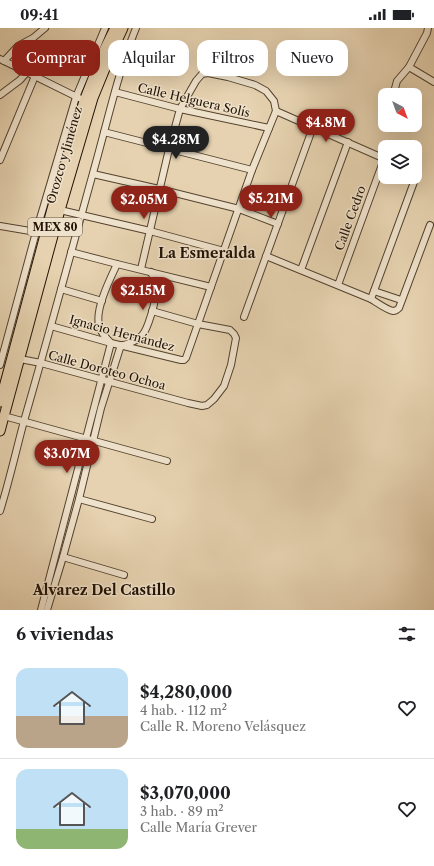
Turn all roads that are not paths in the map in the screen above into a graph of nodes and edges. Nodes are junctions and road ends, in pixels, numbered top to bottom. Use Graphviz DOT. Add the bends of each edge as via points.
graph roads {
  1 [pos="45,28"];
  2 [pos="105,28"];
  3 [pos="115,28"];
  4 [pos="123,28"];
  5 [pos="136,28"];
  6 [pos="428,30"];
  7 [pos="434,36"];
  8 [pos="2,60"];
  9 [pos="12,65"];
  10 [pos="409,67"];
  11 [pos="24,76"];
  12 [pos="35,76"];
  13 [pos="434,82"];
  14 [pos="395,88"];
  15 [pos="114,92"];
  16 [pos="0,95"];
  17 [pos="76,96"];
  18 [pos="84,101"];
  19 [pos="180,108"];
  20 [pos="276,111"];
  21 [pos="314,127"];
  22 [pos="269,128"];
  23 [pos="104,132"];
  24 [pos="348,142"];
  25 [pos="169,149"];
  26 [pos="378,156"];
  27 [pos="0,160"];
  28 [pos="252,170"];
  29 [pos="93,174"];
  30 [pos="378,175"];
  31 [pos="413,184"];
  32 [pos="160,189"];
  33 [pos="239,209"];
  34 [pos="60,210"];
  35 [pos="81,215"];
  36 [pos="278,224"];
  37 [pos="430,225"];
  38 [pos="0,226"];
  39 [pos="150,231"];
  40 [pos="36,232"];
  41 [pos="224,251"];
  42 [pos="71,252"];
  43 [pos="266,256"];
  44 [pos="117,264"];
  45 [pos="140,269"];
  46 [pos="301,270"];
  47 [pos="151,272"];
  48 [pos="338,285"];
  49 [pos="211,287"];
  50 [pos="61,289"];
  51 [pos="374,291"];
  52 [pos="371,299"];
  53 [pos="402,300"];
  54 [pos="102,301"];
  55 [pos="152,311"];
  56 [pos="244,317"];
  57 [pos="198,324"];
  58 [pos="51,326"];
  59 [pos="111,343"];
  60 [pos="121,345"];
  61 [pos="20,359"];
  62 [pos="41,363"];
  63 [pos="0,365"];
  64 [pos="101,380"];
  65 [pos="109,382"];
  66 [pos="0,402"];
  67 [pos="4,416"];
  68 [pos="24,422"];
  69 [pos="0,431"];
  70 [pos="86,439"];
  71 [pos="93,441"];
  72 [pos="167,461"];
  73 [pos="2,495"];
  74 [pos="79,499"];
  75 [pos="0,511"];
  76 [pos="152,519"];
  77 [pos="63,557"];
  78 [pos="124,575"];
  79 [pos="41,610"];
  80 [pos="47,610"];
  1 -- 8 [label="street"];
  2 -- 17 [label="street"];
  3 -- 18 [label="highway, Orozco y Jiménez / MEX 80"];
  4 -- 34 [label="highway, Orozco y Jiménez / MEX 80" via="93,98"];
  5 -- 15 [label="street, MEX 80"];
  6 -- 7 [label="street"];
  6 -- 10 [label="street"];
  8 -- 9 [label="street"];
  10 -- 13 [label="street"];
  10 -- 14 [label="street" via="397,81"];
  11 -- 16 [label="street"];
  12 -- 17 [label="street"];
  12 -- 27 [label="street"];
  15 -- 19 [label="street, Calle Helguera Solís"];
  15 -- 23 [label="street, MEX 80"];
  17 -- 18 [label="street"];
  17 -- 40 [label="street"];
  18 -- 66 [label="highway, Orozco y Jiménez / MEX 80"];
  19 -- 20 [label="street" via="196,81 202,74 208,73 255,85 266,91 274,101"];
  19 -- 22 [label="street, Calle Helguera Solís"];
  19 -- 25 [label="street"];
  20 -- 21 [label="street"];
  20 -- 22 [label="street"];
  21 -- 24 [label="street"];
  21 -- 36 [label="street"];
  22 -- 28 [label="street"];
  23 -- 25 [label="street"];
  23 -- 29 [label="street, MEX 80"];
  24 -- 26 [label="street"];
  24 -- 46 [label="street"];
  25 -- 28 [label="street"];
  25 -- 32 [label="street"];
  28 -- 33 [label="street"];
  29 -- 32 [label="street"];
  29 -- 35 [label="street, MEX 80"];
  30 -- 48 [label="street, Calle Cedro"];
  31 -- 51 [label="street"];
  32 -- 33 [label="street"];
  32 -- 39 [label="street"];
  33 -- 36 [label="street"];
  33 -- 41 [label="street"];
  34 -- 35 [label="street"];
  34 -- 61 [label="highway, Orozco y Jiménez / MEX 80"];
  35 -- 39 [label="street"];
  35 -- 42 [label="street, MEX 80"];
  36 -- 43 [label="street"];
  37 -- 53 [label="street"];
  38 -- 40 [label="street"];
  39 -- 41 [label="street"];
  39 -- 45 [label="street"];
  40 -- 63 [label="street"];
  41 -- 49 [label="street"];
  42 -- 44 [label="street"];
  42 -- 50 [label="street, MEX 80"];
  43 -- 46 [label="street"];
  43 -- 56 [label="street"];
  44 -- 45 [label="street"];
  44 -- 54 [label="street"];
  45 -- 47 [label="street"];
  46 -- 48 [label="street"];
  47 -- 49 [label="street"];
  47 -- 55 [label="street" via="157,289"];
  48 -- 52 [label="street"];
  49 -- 57 [label="street"];
  50 -- 54 [label="street"];
  50 -- 58 [label="street, MEX 80"];
  51 -- 52 [label="street"];
  51 -- 53 [label="street"];
  52 -- 53 [label="street" via="393,311 399,308"];
  54 -- 59 [label="street" via="98,314 99,326"];
  55 -- 57 [label="street"];
  55 -- 60 [label="street" via="146,330 139,339"];
  57 -- 60 [label="street, Ignacio Hernández" via="184,360"];
  57 -- 65 [label="street, Calle Doroteo Ochoa" via="230,330 236,338 224,386 207,405 188,403"];
  58 -- 59 [label="street, Ignacio Hernández"];
  58 -- 62 [label="street, MEX 80"];
  59 -- 60 [label="street, Ignacio Hernández"];
  59 -- 64 [label="street"];
  60 -- 65 [label="street"];
  61 -- 62 [label="street, Calle Doroteo Ochoa"];
  61 -- 67 [label="highway, Orozco y Jiménez / MEX 80"];
  62 -- 64 [label="street, Calle Doroteo Ochoa"];
  62 -- 68 [label="street, MEX 80"];
  64 -- 65 [label="street, Calle Doroteo Ochoa"];
  64 -- 70 [label="street"];
  65 -- 71 [label="street"];
  67 -- 68 [label="street"];
  67 -- 69 [label="highway, Orozco y Jiménez / MEX 80"];
  68 -- 70 [label="street"];
  68 -- 73 [label="street, MEX 80"];
  70 -- 71 [label="street"];
  70 -- 79 [label="street"];
  71 -- 72 [label="street"];
  71 -- 74 [label="street"];
  73 -- 75 [label="street, MEX 80"];
  74 -- 76 [label="street"];
  74 -- 77 [label="street"];
  77 -- 78 [label="street"];
  77 -- 80 [label="street"];
}
